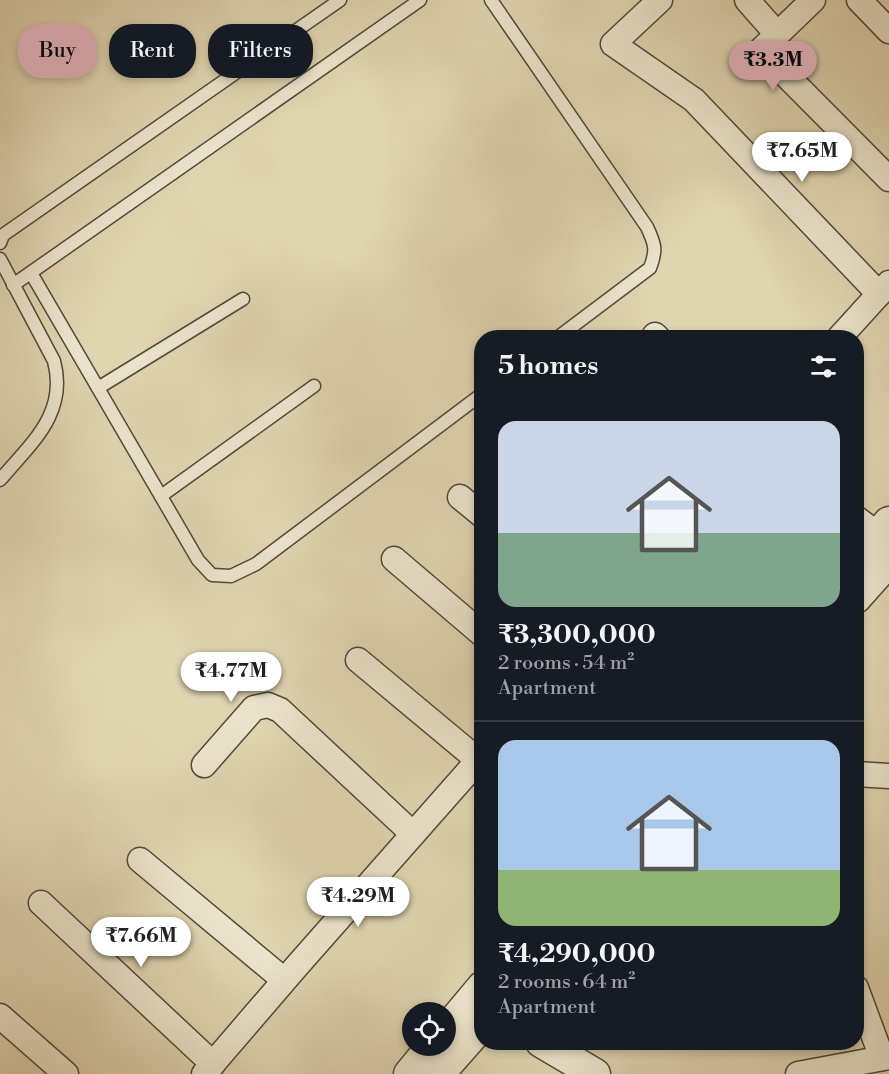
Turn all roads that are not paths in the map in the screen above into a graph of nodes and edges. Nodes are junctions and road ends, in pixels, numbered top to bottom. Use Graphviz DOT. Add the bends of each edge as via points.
graph roads {
  1 [pos="340,0"];
  2 [pos="420,0"];
  3 [pos="491,0"];
  4 [pos="660,0"];
  5 [pos="747,0"];
  6 [pos="813,0"];
  7 [pos="859,0"];
  8 [pos="889,31"];
  9 [pos="777,34"];
  10 [pos="889,179"];
  11 [pos="0,243"];
  12 [pos="0,259"];
  13 [pos="31,273"];
  14 [pos="13,285"];
  15 [pos="884,289"];
  16 [pos="243,299"];
  17 [pos="568,330"];
  18 [pos="846,330"];
  19 [pos="314,386"];
  20 [pos="98,388"];
  21 [pos="474,400"];
  22 [pos="0,480"];
  23 [pos="161,496"];
  24 [pos="460,497"];
  25 [pos="474,508"];
  26 [pos="880,536"];
  27 [pos="864,551"];
  28 [pos="394,559"];
  29 [pos="864,577"];
  30 [pos="474,627"];
  31 [pos="358,660"];
  32 [pos="474,753"];
  33 [pos="204,765"];
  34 [pos="474,765"];
  35 [pos="864,774"];
  36 [pos="889,776"];
  37 [pos="413,834"];
  38 [pos="140,860"];
  39 [pos="41,903"];
  40 [pos="284,980"];
  41 [pos="864,1007"];
  42 [pos="474,1008"];
  43 [pos="474,1012"];
  44 [pos="0,1016"];
  45 [pos="456,1022"];
  46 [pos="554,1050"];
  47 [pos="424,1056"];
  48 [pos="885,1057"];
  49 [pos="209,1069"];
  50 [pos="66,1074"];
  51 [pos="409,1074"];
  52 [pos="440,1074"];
  53 [pos="595,1074"];
  54 [pos="798,1074"];
  1 -- 11 [label="lane" via="3,235"];
  2 -- 13 [label="lane"];
  3 -- 17 [label="lane" via="655,243 650,268"];
  4 -- 15 [label="street" via="613,44 694,100"];
  5 -- 9 [label="street"];
  6 -- 9 [label="street"];
  7 -- 8 [label="street"];
  9 -- 10 [label="street" via="761,50"];
  12 -- 14 [label="lane"];
  13 -- 14 [label="lane"];
  13 -- 20 [label="lane"];
  14 -- 22 [label="lane" via="54,361 58,377 56,400 45,428"];
  15 -- 18 [label="street"];
  16 -- 20 [label="lane"];
  19 -- 23 [label="lane"];
  20 -- 23 [label="lane"];
  21 -- 23 [label="lane" via="256,564 231,576 212,575 198,560"];
  24 -- 25 [label="street"];
  26 -- 27 [label="street"];
  26 -- 29 [label="street"];
  28 -- 30 [label="street"];
  31 -- 32 [label="street"];
  33 -- 37 [label="street" via="254,708 268,705 279,710"];
  34 -- 37 [label="street"];
  35 -- 36 [label="street"];
  37 -- 40 [label="street"];
  38 -- 40 [label="street"];
  39 -- 49 [label="street"];
  40 -- 49 [label="street"];
  41 -- 48 [label="street"];
  42 -- 45 [label="street"];
  43 -- 52 [label="street"];
  44 -- 50 [label="street"];
  46 -- 53 [label="street"];
  47 -- 51 [label="street"];
  48 -- 54 [label="street"];
}
